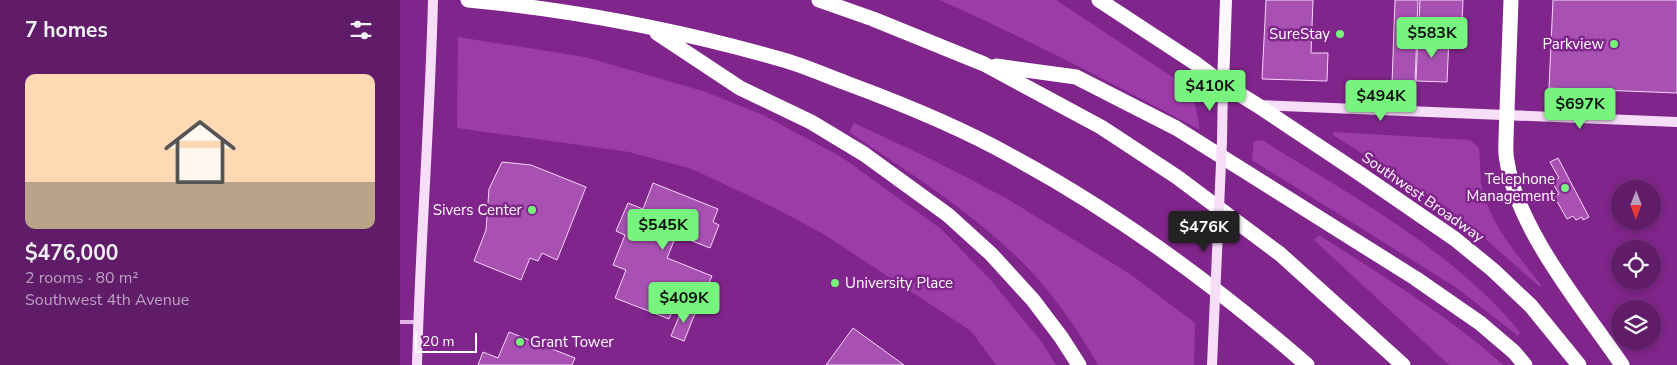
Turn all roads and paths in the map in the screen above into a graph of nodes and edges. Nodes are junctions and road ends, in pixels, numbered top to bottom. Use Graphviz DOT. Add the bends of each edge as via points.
graph roads {
  1 [pos="434,0"];
  2 [pos="468,0"];
  3 [pos="819,0"];
  4 [pos="1098,0"];
  5 [pos="1226,0"];
  6 [pos="1511,0"];
  7 [pos="648,26"];
  8 [pos="984,64"];
  9 [pos="1223,84"];
  10 [pos="1257,104"];
  11 [pos="1506,114"];
  12 [pos="1677,122"];
  13 [pos="400,322"];
  14 [pos="418,322"];
  15 [pos="417,365"];
  16 [pos="1079,365"];
  17 [pos="1212,365"];
  18 [pos="1306,365"];
  19 [pos="1403,365"];
  20 [pos="1525,365"];
  21 [pos="1579,365"];
  22 [pos="1622,365"];
  1 -- 14 [label="main road"];
  2 -- 7 [label="highway"];
  3 -- 8 [label="highway"];
  4 -- 9 [label="highway, Southwest Broadway"];
  5 -- 9 [label="main road"];
  6 -- 11 [label="highway"];
  7 -- 16 [label="highway" via="740,88 811,122 864,154 948,216 991,254 1033,300"];
  7 -- 18 [label="highway" via="782,59 902,103 1012,156 1094,203 1163,250 1256,320"];
  8 -- 19 [label="highway" via="1101,127 1178,176 1280,254"];
  8 -- 20 [label="highway" via="1076,77 1176,128 1415,278 1480,323"];
  9 -- 10 [label="highway, Southwest Broadway"];
  9 -- 17 [label="main road, bridge"];
  10 -- 11 [label="main road"];
  10 -- 21 [label="highway, Southwest Broadway" via="1455,239 1530,306"];
  11 -- 12 [label="main road"];
  11 -- 22 [label="highway" via="1506,161 1525,217 1563,281"];
  13 -- 14 [label="lane"];
  14 -- 15 [label="main road"];
}
